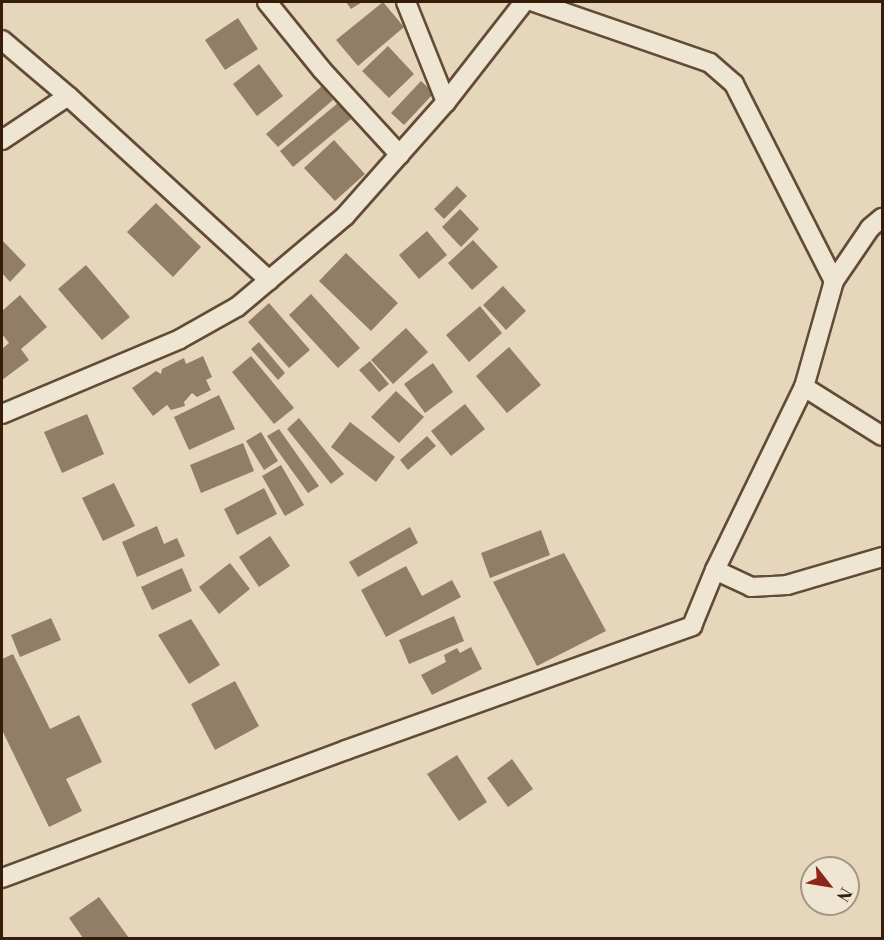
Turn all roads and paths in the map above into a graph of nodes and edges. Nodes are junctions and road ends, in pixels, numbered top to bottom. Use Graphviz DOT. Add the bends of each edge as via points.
graph roads {
  1 [pos="267,2"];
  2 [pos="406,2"];
  3 [pos="524,2"];
  4 [pos="534,2"];
  5 [pos="2,40"];
  6 [pos="68,96"];
  7 [pos="446,102"];
  8 [pos="2,140"];
  9 [pos="400,155"];
  10 [pos="882,218"];
  11 [pos="269,280"];
  12 [pos="834,281"];
  13 [pos="804,387"];
  14 [pos="2,414"];
  15 [pos="882,436"];
  16 [pos="882,557"];
  17 [pos="715,570"];
  18 [pos="2,878"];
  1 -- 9 [label="street" via="322,70"];
  2 -- 7 [label="street"];
  3 -- 7 [label="street"];
  4 -- 12 [label="street" via="710,63 734,84"];
  5 -- 6 [label="street"];
  6 -- 8 [label="street"];
  6 -- 11 [label="street"];
  7 -- 9 [label="street"];
  9 -- 11 [label="street" via="345,216"];
  10 -- 12 [label="street" via="870,228"];
  11 -- 14 [label="street" via="237,307 180,339"];
  12 -- 13 [label="street"];
  13 -- 15 [label="street"];
  13 -- 17 [label="street"];
  16 -- 17 [label="street" via="787,585 751,587"];
  17 -- 18 [label="street" via="692,626"];
}
